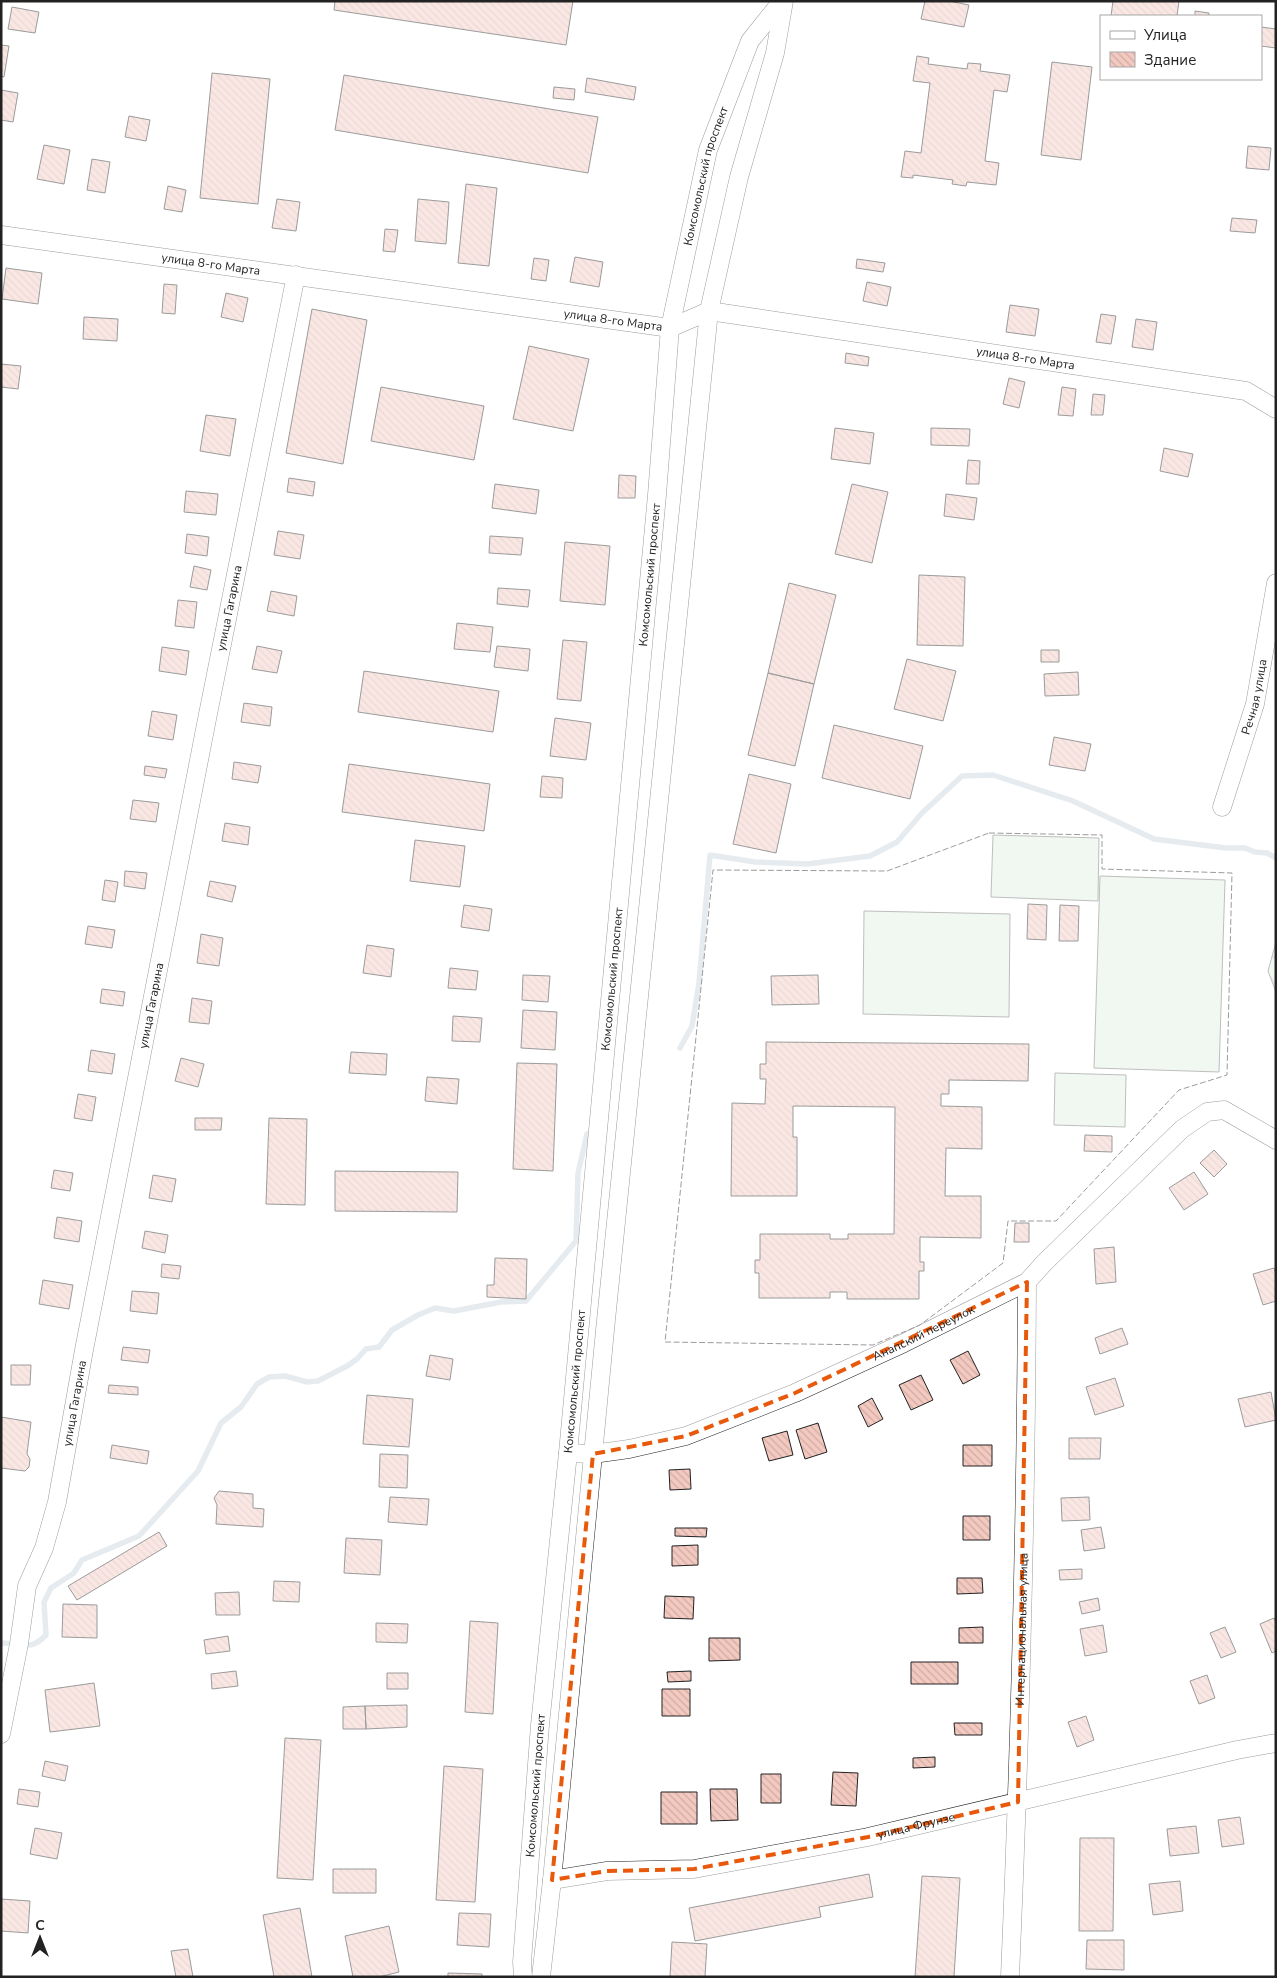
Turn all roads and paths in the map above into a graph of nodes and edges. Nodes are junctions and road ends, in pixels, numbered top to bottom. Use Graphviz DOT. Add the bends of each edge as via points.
graph roads {
  1 [pos="783,1"];
  2 [pos="1,235"];
  3 [pos="296,275"];
  4 [pos="709,310"];
  5 [pos="670,328"];
  6 [pos="1276,409"];
  7 [pos="1276,584"];
  8 [pos="1222,807"];
  9 [pos="1276,1140"];
  10 [pos="1027,1282"];
  11 [pos="568,1453"];
  12 [pos="592,1454"];
  13 [pos="1,1734"];
  14 [pos="1276,1743"];
  15 [pos="1018,1802"];
  16 [pos="552,1880"];
  17 [pos="523,1977"];
  18 [pos="541,1977"];
  19 [pos="1010,1977"];
  1 -- 4 [label="street, Комсомольский проспект" via="775,53 739,176"];
  1 -- 5 [label="street, Комсомольский проспект" via="750,41 708,150"];
  2 -- 3 [label="street, улица 8-го Марта"];
  3 -- 5 [label="street, улица 8-го Марта"];
  3 -- 13 [label="street, улица Гагарина" via="86,1340 57,1502 44,1548 27,1586"];
  4 -- 5 [label="street, улица 8-го Марта"];
  4 -- 6 [label="street, улица 8-го Марта" via="1246,391"];
  4 -- 12 [label="street, Комсомольский проспект"];
  5 -- 11 [label="street, Комсомольский проспект"];
  7 -- 8 [label="street, Речная улица" via="1255,704"];
  9 -- 10 [label="street, Анапский переулок" via="1224,1110 1207,1112 1182,1129"];
  10 -- 12 [label="street, Анапский переулок" via="795,1393 686,1436"];
  10 -- 15 [label="street, Интернациональная улица"];
  11 -- 12 [label="street, Анапский переулок"];
  11 -- 17 [label="street, Комсомольский проспект" via="540,1725"];
  12 -- 16 [label="street, Комсомольский проспект"];
  14 -- 15 [label="street, улица Фрунзе"];
  15 -- 16 [label="street, улица Фрунзе" via="868,1837 694,1869 607,1871"];
  15 -- 19 [label="street, Интернациональная улица"];
  16 -- 18 [label="street, Комсомольский проспект"];
}
